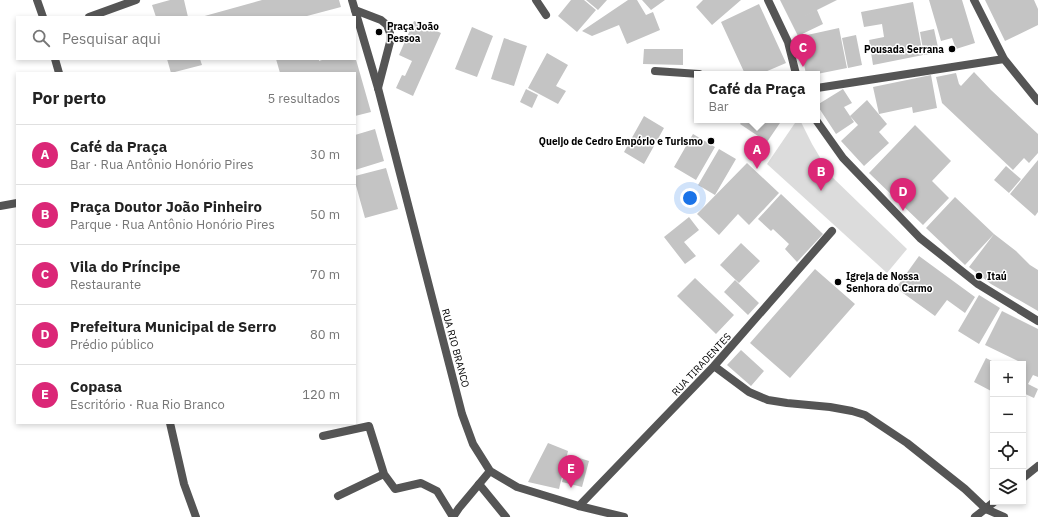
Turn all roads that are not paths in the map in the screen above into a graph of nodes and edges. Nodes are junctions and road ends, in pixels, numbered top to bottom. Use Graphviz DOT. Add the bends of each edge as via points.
graph roads {
  1 [pos="37,0"];
  2 [pos="136,0"];
  3 [pos="352,0"];
  4 [pos="536,0"];
  5 [pos="768,0"];
  6 [pos="974,0"];
  7 [pos="355,10"];
  8 [pos="546,15"];
  9 [pos="43,16"];
  10 [pos="92,16"];
  11 [pos="1004,59"];
  12 [pos="55,60"];
  13 [pos="655,71"];
  14 [pos="795,71"];
  15 [pos="59,72"];
  16 [pos="694,74"];
  17 [pos="378,88"];
  18 [pos="820,88"];
  19 [pos="1038,101"];
  20 [pos="818,123"];
  21 [pos="16,203"];
  22 [pos="0,206"];
  23 [pos="832,231"];
  24 [pos="1038,321"];
  25 [pos="714,366"];
  26 [pos="170,424"];
  27 [pos="323,436"];
  28 [pos="1038,466"];
  29 [pos="490,471"];
  30 [pos="384,474"];
  31 [pos="1026,476"];
  32 [pos="479,484"];
  33 [pos="338,496"];
  34 [pos="990,505"];
  35 [pos="580,506"];
  36 [pos="986,508"];
  37 [pos="196,517"];
  38 [pos="453,517"];
  39 [pos="506,517"];
  40 [pos="624,517"];
  41 [pos="976,517"];
  42 [pos="1004,517"];
  1 -- 9 [label="street"];
  2 -- 10 [label="street"];
  3 -- 7 [label="street, RUA RIO BRANCO"];
  4 -- 8 [label="street"];
  5 -- 14 [label="street" via="788,42"];
  6 -- 11 [label="street"];
  7 -- 17 [label="street, RUA RIO BRANCO"];
  7 -- 17 [label="street" via="381,20 387,25 390,33"];
  11 -- 18 [label="street"];
  11 -- 19 [label="street"];
  12 -- 15 [label="street"];
  13 -- 16 [label="street"];
  17 -- 29 [label="street, RUA RIO BRANCO" via="462,414 473,444"];
  20 -- 24 [label="street" via="843,158 920,238 978,284"];
  21 -- 22 [label="street"];
  23 -- 25 [label="street, RUA TIRADENTES"];
  25 -- 35 [label="street, RUA TIRADENTES"];
  25 -- 36 [label="street" via="749,392 768,400 830,407 865,415 907,443"];
  26 -- 37 [label="street" via="184,484"];
  27 -- 30 [label="street" via="369,426"];
  28 -- 31 [label="street"];
  29 -- 32 [label="street"];
  29 -- 35 [label="street, RUA RIO BRANCO" via="517,487"];
  30 -- 33 [label="street"];
  30 -- 38 [label="street" via="395,489 421,484 437,491"];
  32 -- 38 [label="street"];
  32 -- 39 [label="street"];
  34 -- 36 [label="street"];
  35 -- 40 [label="street, RUA RIO BRANCO"];
  36 -- 41 [label="street"];
  36 -- 42 [label="street"];
}
